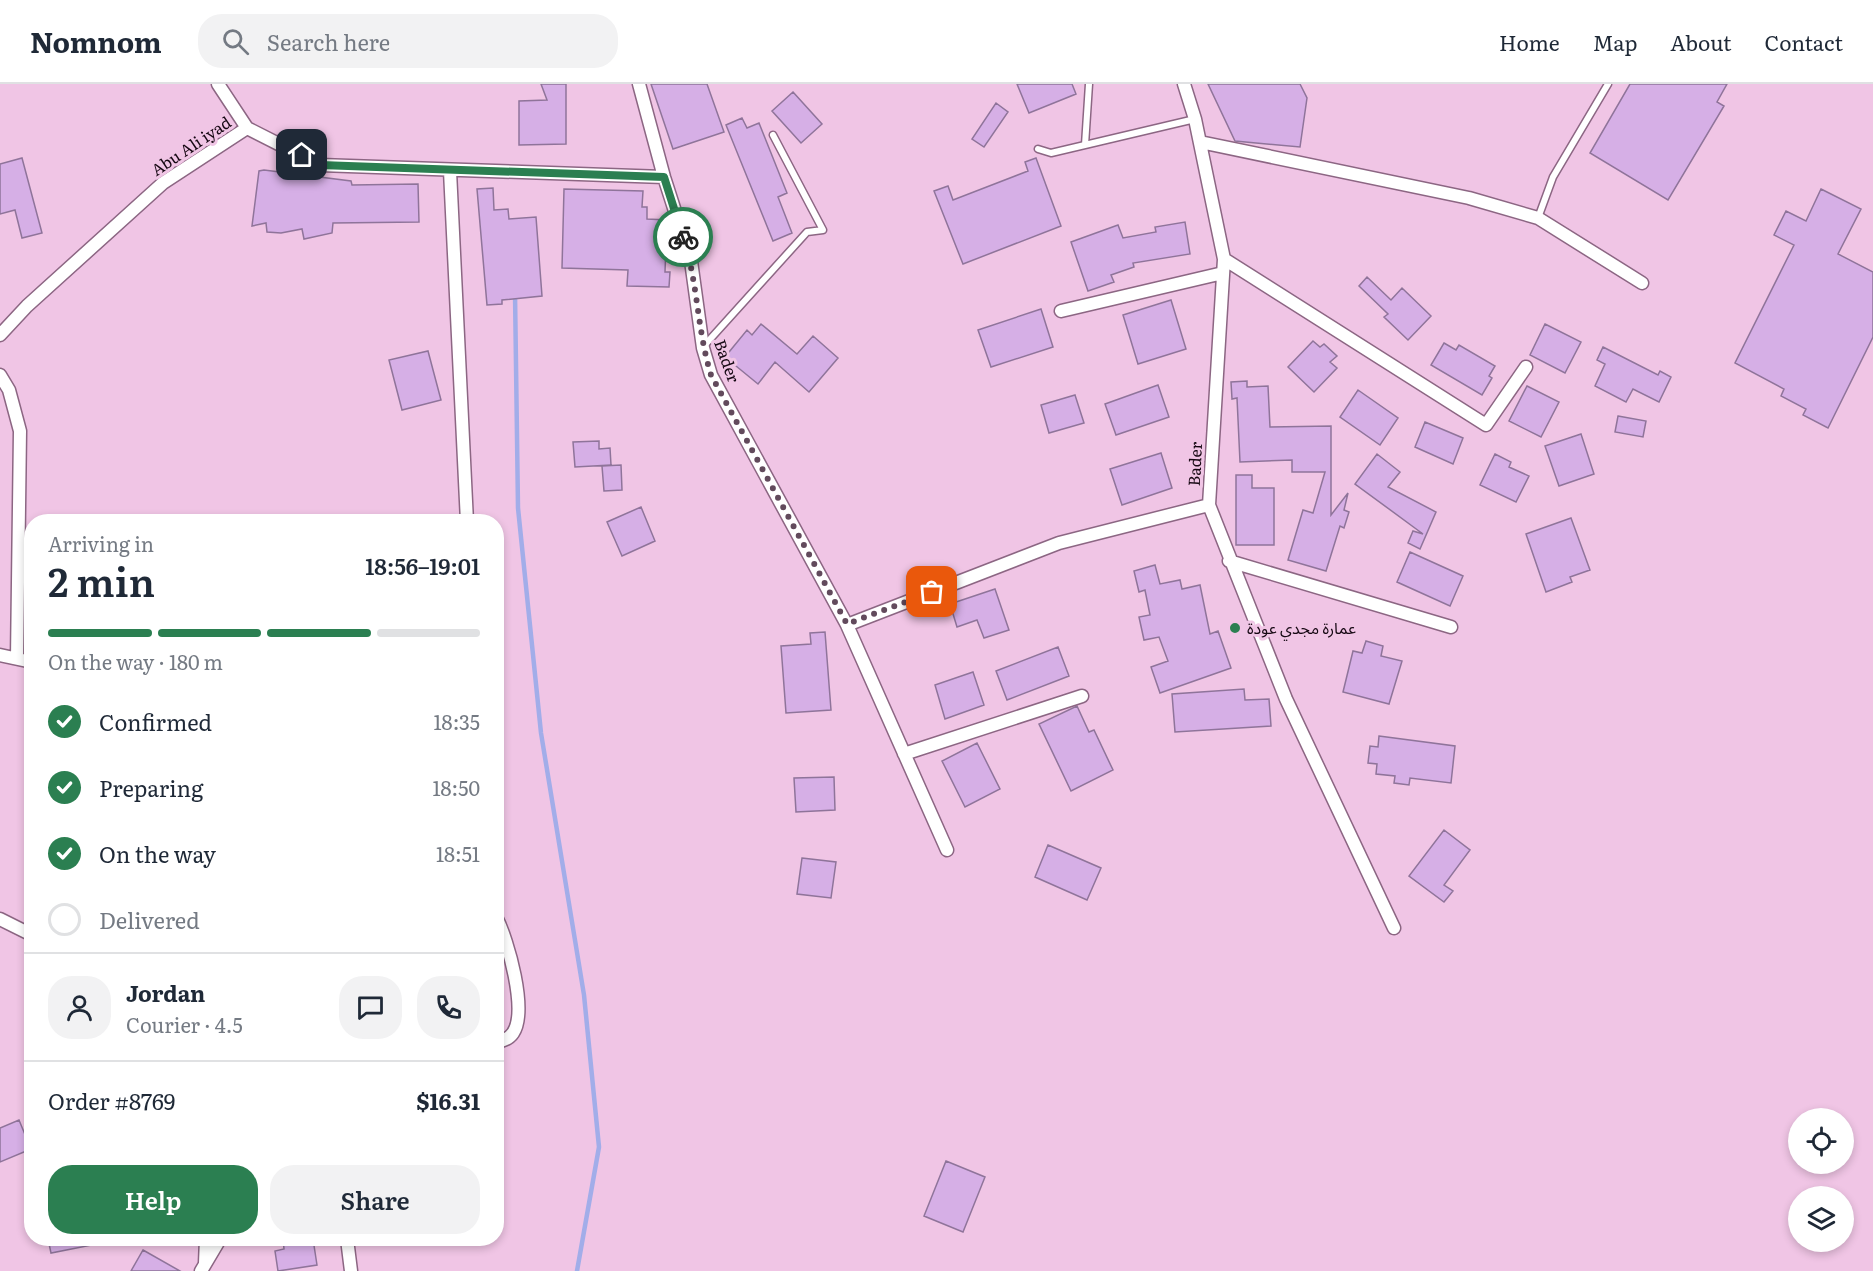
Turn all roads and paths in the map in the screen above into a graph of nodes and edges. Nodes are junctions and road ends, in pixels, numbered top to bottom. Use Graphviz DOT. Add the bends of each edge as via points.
graph roads {
  1 [pos="218,84"];
  2 [pos="639,84"];
  3 [pos="1089,84"];
  4 [pos="1184,84"];
  5 [pos="1608,84"];
  6 [pos="1195,119"];
  7 [pos="247,128"];
  8 [pos="773,135"];
  9 [pos="1200,142"];
  10 [pos="1085,145"];
  11 [pos="1038,150"];
  12 [pos="450,171"];
  13 [pos="664,177"];
  14 [pos="1538,218"];
  15 [pos="1224,259"];
  16 [pos="1223,273"];
  17 [pos="1642,283"];
  18 [pos="1061,311"];
  19 [pos="0,335"];
  20 [pos="703,348"];
  21 [pos="1526,367"];
  22 [pos="0,375"];
  23 [pos="1209,505"];
  24 [pos="466,514"];
  25 [pos="1229,561"];
  26 [pos="847,624"];
  27 [pos="1451,627"];
  28 [pos="0,655"];
  29 [pos="17,658"];
  30 [pos="24,660"];
  31 [pos="1082,696"];
  32 [pos="904,754"];
  33 [pos="947,850"];
  34 [pos="0,918"];
  35 [pos="1394,928"];
  36 [pos="24,931"];
  37 [pos="504,940"];
  38 [pos="504,1040"];
  39 [pos="205,1246"];
  40 [pos="216,1246"];
  41 [pos="348,1246"];
  42 [pos="203,1267"];
  43 [pos="351,1271"];
  1 -- 7 [label="street"];
  2 -- 13 [label="street, Bader"];
  3 -- 10 [label="lane"];
  4 -- 6 [label="street, Bader"];
  5 -- 14 [label="lane" via="1553,177"];
  6 -- 9 [label="street, Bader"];
  6 -- 10 [label="lane"];
  7 -- 12 [label="street, Abu Ali iyad" via="320,165"];
  7 -- 19 [label="street, Abu Ali iyad" via="163,183"];
  8 -- 20 [label="lane" via="823,230 807,232"];
  9 -- 14 [label="street" via="1469,198"];
  9 -- 15 [label="street, Bader"];
  10 -- 11 [label="lane" via="1051,153"];
  12 -- 13 [label="street, Abu Ali iyad"];
  12 -- 24 [label="street"];
  13 -- 20 [label="street, Bader" via="691,261"];
  14 -- 17 [label="street"];
  15 -- 16 [label="street, Bader"];
  15 -- 21 [label="street" via="1486,425"];
  16 -- 18 [label="street"];
  16 -- 23 [label="street, Bader"];
  20 -- 26 [label="street, Bader" via="711,375"];
  22 -- 29 [label="street" via="9,390 20,431"];
  23 -- 25 [label="street"];
  23 -- 26 [label="street, Bader" via="1059,543"];
  25 -- 27 [label="street"];
  25 -- 35 [label="street" via="1286,699"];
  26 -- 32 [label="street, Bader"];
  28 -- 29 [label="street"];
  29 -- 30 [label="street"];
  31 -- 32 [label="street"];
  32 -- 33 [label="street, Bader"];
  34 -- 36 [label="street"];
  37 -- 38 [label="street" via="514,969 518,1010 514,1033"];
  39 -- 42 [label="street"];
  40 -- 42 [label="street"];
  41 -- 43 [label="street"];
}
